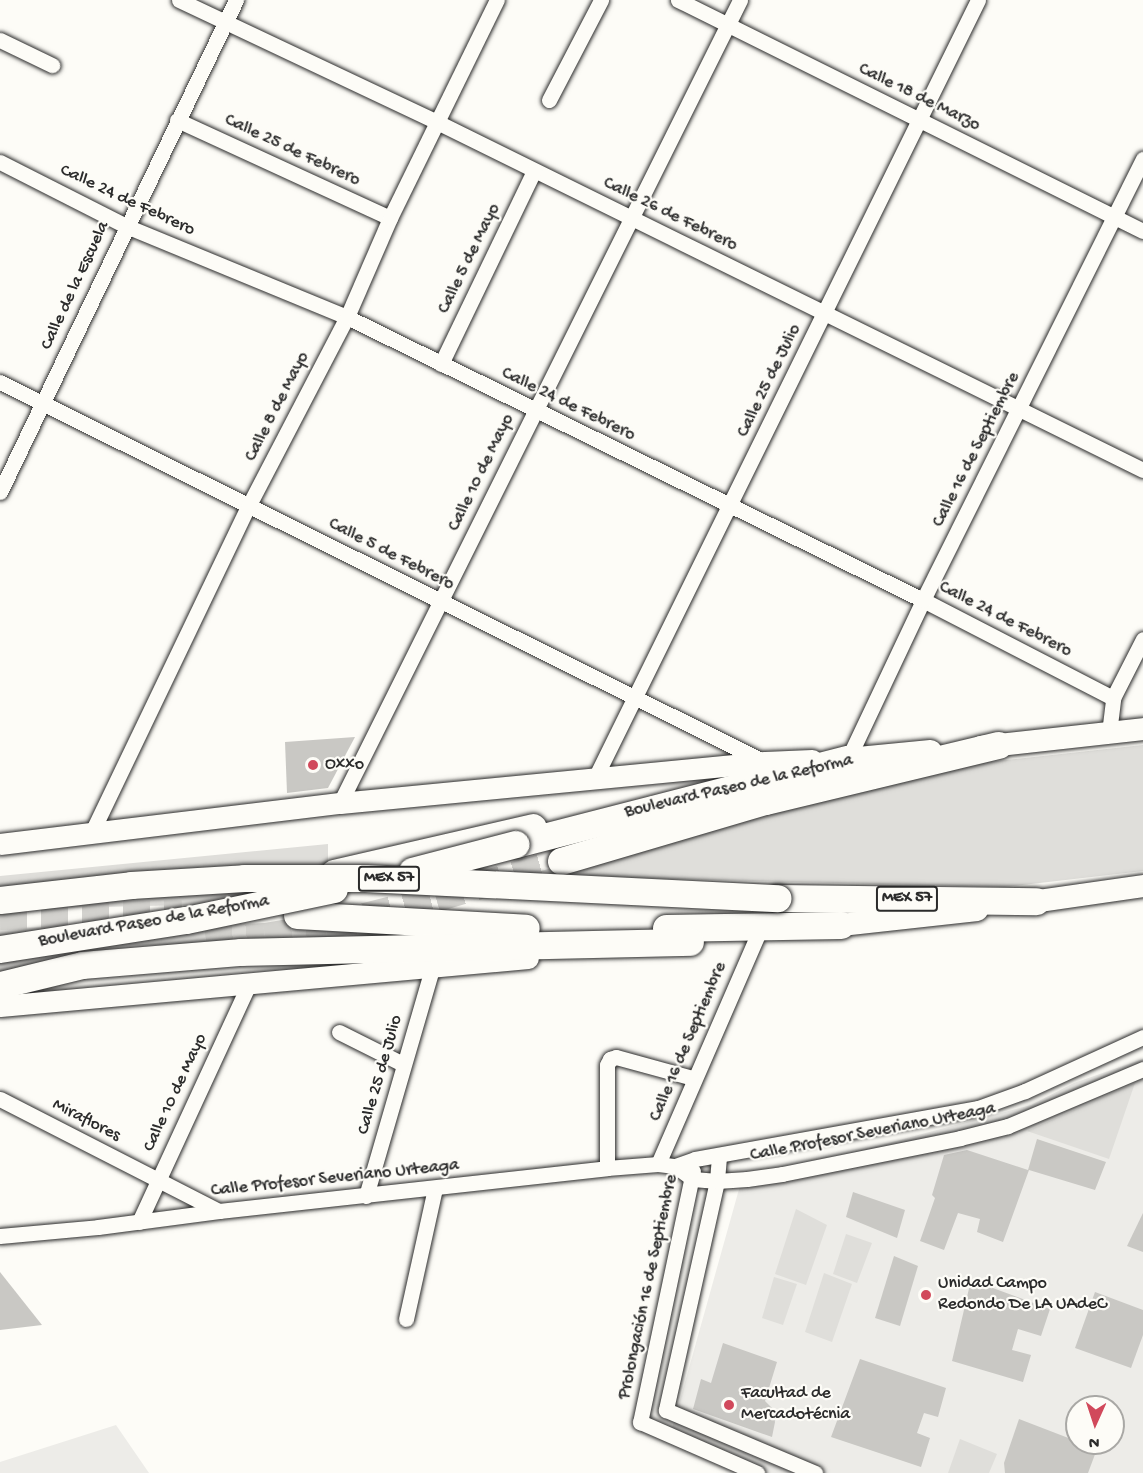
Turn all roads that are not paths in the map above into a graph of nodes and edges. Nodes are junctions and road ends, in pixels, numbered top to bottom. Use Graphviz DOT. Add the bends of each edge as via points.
graph roads {
  1 [pos="178,0"];
  2 [pos="236,0"];
  3 [pos="497,0"];
  4 [pos="601,0"];
  5 [pos="678,0"];
  6 [pos="740,0"];
  7 [pos="978,0"];
  8 [pos="225,22"];
  9 [pos="727,25"];
  10 [pos="0,40"];
  11 [pos="52,65"];
  12 [pos="549,100"];
  13 [pos="918,119"];
  14 [pos="177,120"];
  15 [pos="436,122"];
  16 [pos="1143,159"];
  17 [pos="0,162"];
  18 [pos="534,171"];
  19 [pos="1114,216"];
  20 [pos="390,218"];
  21 [pos="631,218"];
  22 [pos="126,226"];
  23 [pos="1143,231"];
  24 [pos="826,312"];
  25 [pos="347,317"];
  26 [pos="441,364"];
  27 [pos="0,382"];
  28 [pos="44,403"];
  29 [pos="1019,410"];
  30 [pos="535,411"];
  31 [pos="1143,470"];
  32 [pos="0,492"];
  33 [pos="249,506"];
  34 [pos="730,507"];
  35 [pos="923,600"];
  36 [pos="440,601"];
  37 [pos="1143,639"];
  38 [pos="635,696"];
  39 [pos="1113,698"];
  40 [pos="1143,729"];
  41 [pos="1109,733"];
  42 [pos="998,745"];
  43 [pos="848,759"];
  44 [pos="765,762"];
  45 [pos="595,778"];
  46 [pos="340,803"];
  47 [pos="92,832"];
  48 [pos="503,840"];
  49 [pos="0,844"];
  50 [pos="561,861"];
  51 [pos="1143,886"];
  52 [pos="0,900"];
  53 [pos="1036,901"];
  54 [pos="297,915"];
  55 [pos="841,926"];
  56 [pos="757,936"];
  57 [pos="0,937"];
  58 [pos="690,942"];
  59 [pos="0,949"];
  60 [pos="434,965"];
  61 [pos="250,982"];
  62 [pos="1,1002"];
  63 [pos="339,1032"];
  64 [pos="1143,1037"];
  65 [pos="403,1064"];
  66 [pos="1143,1069"];
  67 [pos="693,1078"];
  68 [pos="0,1099"];
  69 [pos="1000,1102"];
  70 [pos="1008,1126"];
  71 [pos="719,1157"];
  72 [pos="695,1159"];
  73 [pos="658,1164"];
  74 [pos="675,1166"];
  75 [pos="607,1168"];
  76 [pos="158,1179"];
  77 [pos="693,1179"];
  78 [pos="717,1181"];
  79 [pos="435,1188"];
  80 [pos="366,1196"];
  81 [pos="219,1211"];
  82 [pos="140,1222"];
  83 [pos="0,1236"];
  84 [pos="406,1319"];
  85 [pos="757,1473"];
  86 [pos="815,1473"];
  1 -- 8 [label="street, Calle 26 de Febrero"];
  2 -- 8 [label="street, Calle de la Escuela"];
  3 -- 15 [label="street, Calle 8 de Mayo"];
  4 -- 12 [label="street"];
  5 -- 9 [label="street, Calle 18 de Marzo"];
  6 -- 9 [label="street, Calle 10 de Mayo"];
  7 -- 13 [label="street, Calle 25 de Julio"];
  8 -- 14 [label="street, Calle de la Escuela"];
  8 -- 15 [label="street, Calle 26 de Febrero"];
  9 -- 13 [label="street, Calle 18 de Marzo"];
  9 -- 21 [label="street, Calle 10 de Mayo"];
  10 -- 11 [label="street"];
  13 -- 19 [label="street, Calle 18 de Marzo"];
  13 -- 24 [label="street, Calle 25 de Julio"];
  14 -- 20 [label="street, Calle 25 de Febrero"];
  14 -- 22 [label="street, Calle de la Escuela"];
  15 -- 18 [label="street, Calle 26 de Febrero"];
  15 -- 20 [label="street, Calle 8 de Mayo"];
  16 -- 19 [label="street, Calle 16 de Septiembre"];
  17 -- 22 [label="street, Calle 24 de Febrero"];
  18 -- 21 [label="street, Calle 26 de Febrero"];
  18 -- 26 [label="street, Calle 5 de Mayo"];
  19 -- 23 [label="street, Calle 18 de Marzo"];
  19 -- 29 [label="street, Calle 16 de Septiembre"];
  20 -- 25 [label="street, Calle 8 de Mayo"];
  21 -- 24 [label="street, Calle 26 de Febrero"];
  21 -- 30 [label="street, Calle 10 de Mayo"];
  22 -- 25 [label="street, Calle 24 de Febrero"];
  22 -- 28 [label="street, Calle de la Escuela"];
  24 -- 29 [label="street, Calle 26 de Febrero"];
  24 -- 34 [label="street, Calle 25 de Julio"];
  25 -- 26 [label="street, Calle 24 de Febrero"];
  25 -- 33 [label="street, Calle 8 de Mayo"];
  26 -- 30 [label="street, Calle 24 de Febrero"];
  27 -- 28 [label="street, Calle 5 de Febrero"];
  28 -- 32 [label="street, Calle de la Escuela"];
  28 -- 33 [label="street, Calle 5 de Febrero"];
  29 -- 31 [label="street, Calle 26 de Febrero"];
  29 -- 35 [label="street, Calle 16 de Septiembre"];
  30 -- 34 [label="street, Calle 24 de Febrero"];
  30 -- 36 [label="street, Calle 10 de Mayo"];
  33 -- 36 [label="street, Calle 5 de Febrero"];
  33 -- 47 [label="street, Calle 8 de Mayo"];
  34 -- 35 [label="street, Calle 24 de Febrero"];
  34 -- 38 [label="street, Calle 25 de Julio"];
  35 -- 39 [label="street, Calle 24 de Febrero"];
  35 -- 43 [label="street, Calle 16 de Septiembre"];
  36 -- 38 [label="street, Calle 5 de Febrero"];
  36 -- 46 [label="street, Calle 10 de Mayo"];
  37 -- 39 [label="street"];
  38 -- 44 [label="street, Calle 5 de Febrero"];
  38 -- 45 [label="street, Calle 25 de Julio"];
  39 -- 41 [label="street"];
  40 -- 41 [label="main road, Boulevard Paseo de la Reforma / MEX 57"];
  41 -- 42 [label="main road, Boulevard Paseo de la Reforma / MEX 57"];
  42 -- 43 [label="main road, Boulevard Paseo de la Reforma / MEX 57"];
  42 -- 50 [label="highway" via="765,801"];
  43 -- 44 [label="main road"];
  43 -- 48 [label="highway, Boulevard Paseo de la Reforma / MEX 57" via="585,824"];
  44 -- 45 [label="main road"];
  45 -- 46 [label="main road"];
  46 -- 47 [label="main road"];
  47 -- 49 [label="main road"];
  48 -- 57 [label="highway, bridge" via="148,917"];
  48 -- 59 [label="highway, Boulevard Paseo de la Reforma / MEX 57, bridge" via="445,863 186,920"];
  51 -- 53 [label="main road, Boulevard Paseo de la Reforma / MEX 57"];
  52 -- 53 [label="highway, Boulevard Paseo de la Reforma / MEX 57, bridge" via="130,885 244,878 364,878 778,898"];
  53 -- 55 [label="main road, Boulevard Paseo de la Reforma"];
  54 -- 55 [label="highway" via="500,927"];
  55 -- 56 [label="main road"];
  56 -- 58 [label="main road"];
  56 -- 67 [label="street, Calle 16 de Septiembre"];
  58 -- 60 [label="main road"];
  58 -- 62 [label="highway" via="300,949 118,960 82,965"];
  60 -- 61 [label="main road"];
  60 -- 65 [label="street, Calle 25 de Julio"];
  61 -- 62 [label="main road"];
  61 -- 76 [label="street, Calle 10 de Mayo"];
  63 -- 65 [label="street"];
  64 -- 69 [label="street, Calle Profesor Severiano Urteaga"];
  65 -- 80 [label="street, Calle 25 de Julio"];
  66 -- 70 [label="street, Calle Profesor Severiano Urteaga"];
  67 -- 73 [label="street, Calle 16 de Septiembre"];
  67 -- 75 [label="street" via="616,1057 610,1059"];
  68 -- 76 [label="street, Miraflores"];
  69 -- 70 [label="street"];
  69 -- 71 [label="street, Calle Profesor Severiano Urteaga"];
  70 -- 78 [label="street, Calle Profesor Severiano Urteaga" via="782,1174"];
  71 -- 72 [label="street, Calle Profesor Severiano Urteaga"];
  71 -- 78 [label="street"];
  72 -- 74 [label="street, Calle Profesor Severiano Urteaga"];
  72 -- 77 [label="street, Prolongación 16 de Septiembre"];
  73 -- 74 [label="street, Calle Profesor Severiano Urteaga"];
  73 -- 75 [label="street, Calle Profesor Severiano Urteaga"];
  74 -- 77 [label="street, Calle Profesor Severiano Urteaga"];
  75 -- 79 [label="street, Calle Profesor Severiano Urteaga"];
  76 -- 81 [label="street, Miraflores"];
  76 -- 82 [label="street, Calle 10 de Mayo"];
  77 -- 78 [label="street, Calle Profesor Severiano Urteaga"];
  77 -- 85 [label="street, Prolongación 16 de Septiembre" via="640,1422"];
  78 -- 86 [label="street" via="666,1410"];
  79 -- 80 [label="street, Calle Profesor Severiano Urteaga"];
  79 -- 84 [label="street"];
  80 -- 81 [label="street, Calle Profesor Severiano Urteaga"];
  81 -- 82 [label="street, Calle Profesor Severiano Urteaga"];
  82 -- 83 [label="street, Calle Profesor Severiano Urteaga"];
}
